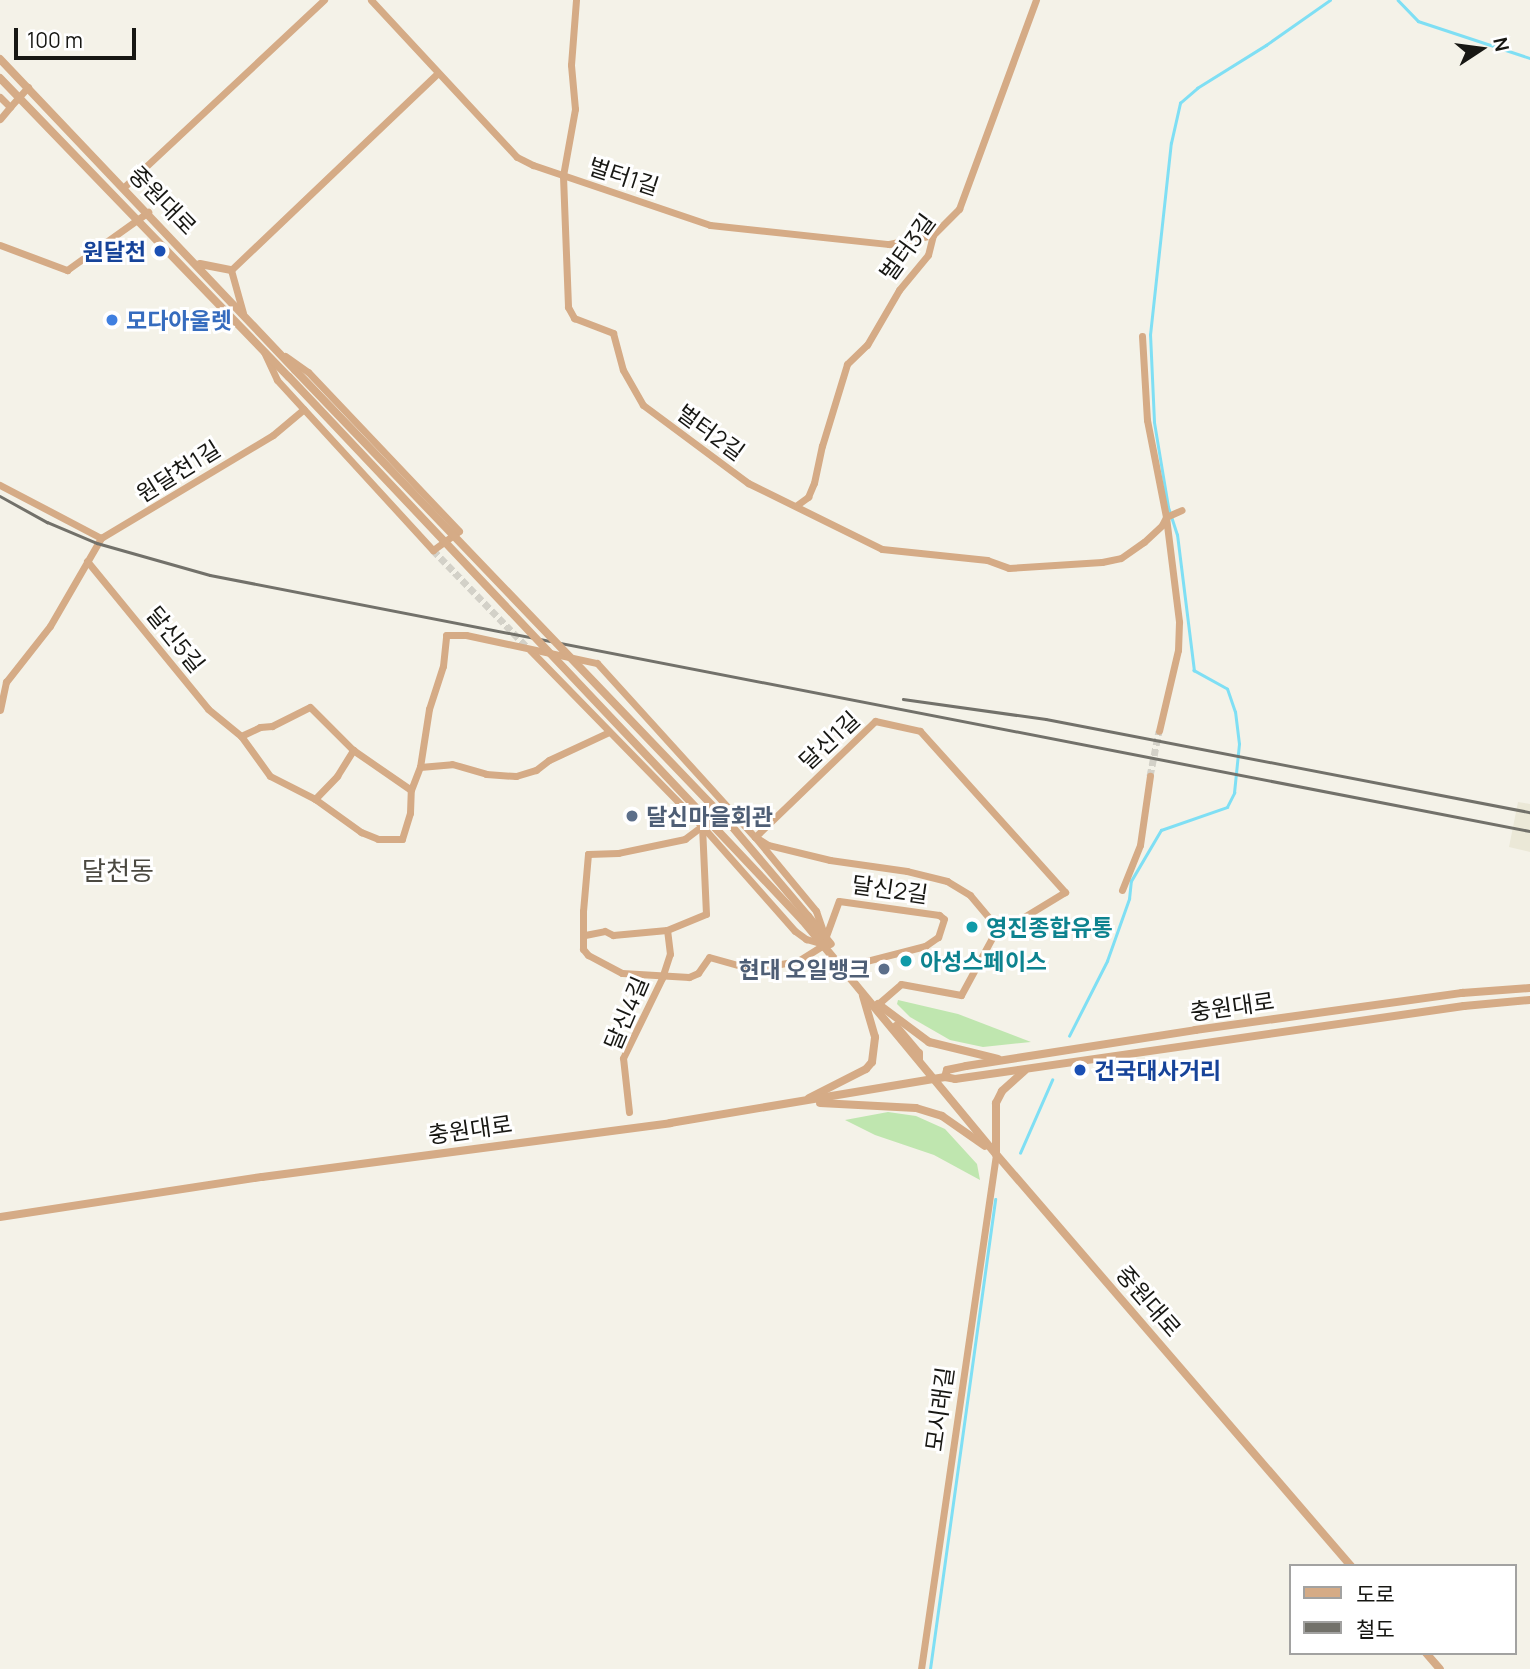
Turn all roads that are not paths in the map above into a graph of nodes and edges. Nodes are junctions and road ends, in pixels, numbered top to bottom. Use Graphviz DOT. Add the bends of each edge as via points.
graph roads {
  1 [pos="324,0"];
  2 [pos="371,0"];
  3 [pos="576,0"];
  4 [pos="1036,0"];
  5 [pos="0,59"];
  6 [pos="437,74"];
  7 [pos="0,78"];
  8 [pos="28,87"];
  9 [pos="0,97"];
  10 [pos="19,98"];
  11 [pos="10,107"];
  12 [pos="0,119"];
  13 [pos="563,176"];
  14 [pos="124,187"];
  15 [pos="148,212"];
  16 [pos="138,219"];
  17 [pos="933,235"];
  18 [pos="0,245"];
  19 [pos="195,262"];
  20 [pos="231,270"];
  21 [pos="243,313"];
  22 [pos="1142,336"];
  23 [pos="262,349"];
  24 [pos="278,351"];
  25 [pos="292,373"];
  26 [pos="304,409"];
  27 [pos="0,485"];
  28 [pos="797,505"];
  29 [pos="1182,510"];
  30 [pos="1166,517"];
  31 [pos="101,538"];
  32 [pos="87,561"];
  33 [pos="529,649"];
  34 [pos="0,710"];
  35 [pos="1160,731"];
  36 [pos="609,732"];
  37 [pos="241,736"];
  38 [pos="353,750"];
  39 [pos="420,767"];
  40 [pos="1150,776"];
  41 [pos="411,790"];
  42 [pos="315,799"];
  43 [pos="702,827"];
  44 [pos="755,837"];
  45 [pos="1122,890"];
  46 [pos="667,929"];
  47 [pos="585,935"];
  48 [pos="993,936"];
  49 [pos="825,941"];
  50 [pos="851,970"];
  51 [pos="662,978"];
  52 [pos="1530,988"];
  53 [pos="861,990"];
  54 [pos="1530,1000"];
  55 [pos="878,1004"];
  56 [pos="1001,1059"];
  57 [pos="919,1060"];
  58 [pos="1027,1068"];
  59 [pos="945,1077"];
  60 [pos="933,1079"];
  61 [pos="800,1103"];
  62 [pos="629,1112"];
  63 [pos="996,1154"];
  64 [pos="0,1217"];
  65 [pos="1349,1564"];
  66 [pos="1428,1655"];
  67 [pos="921,1669"];
  68 [pos="1440,1669"];
  1 -- 14 [label="street"];
  2 -- 6 [label="street, 벌터1길"];
  3 -- 13 [label="street, 벌터2길" via="570,65 575,108"];
  4 -- 17 [label="street, 벌터3길" via="960,209"];
  5 -- 8 [label="street, 중원대로"];
  6 -- 13 [label="street, 벌터1길" via="517,158"];
  6 -- 20 [label="street"];
  7 -- 10 [label="street, 중원대로"];
  8 -- 10 [label="street"];
  8 -- 14 [label="street, 중원대로"];
  9 -- 11 [label="street"];
  10 -- 11 [label="street"];
  10 -- 16 [label="street, 중원대로"];
  11 -- 12 [label="street"];
  13 -- 17 [label="street, 벌터1길" via="710,225 889,244"];
  13 -- 28 [label="street, 벌터2길" via="568,307 574,318 613,333 623,370 642,405 748,483"];
  14 -- 15 [label="street, 중원대로"];
  15 -- 16 [label="street"];
  15 -- 19 [label="street, 중원대로"];
  16 -- 18 [label="street" via="67,270"];
  16 -- 23 [label="street, 중원대로"];
  17 -- 28 [label="street, 벌터3길" via="928,255 899,290 867,345 847,364 814,483 808,497"];
  19 -- 20 [label="street"];
  19 -- 21 [label="street, 중원대로"];
  20 -- 21 [label="street"];
  21 -- 24 [label="street, 중원대로"];
  22 -- 30 [label="street" via="1146,420"];
  23 -- 25 [label="street, 중원대로"];
  23 -- 26 [label="street" via="277,380"];
  24 -- 25 [label="street, 중원대로"];
  24 -- 26 [label="street" via="308,372 459,531 433,550"];
  25 -- 49 [label="street, 중원대로, bridge"];
  26 -- 31 [label="street, 원달천1길" via="273,435"];
  27 -- 31 [label="street"];
  28 -- 30 [label="street, 벌터2길" via="882,549 987,560 1009,568 1121,558 1144,542"];
  29 -- 30 [label="street"];
  30 -- 35 [label="street" via="1180,622"];
  31 -- 32 [label="street"];
  32 -- 34 [label="street" via="50,626 6,682"];
  32 -- 37 [label="street, 달신5길" via="208,709"];
  33 -- 36 [label="street"];
  33 -- 39 [label="street, 달신5길" via="446,635"];
  33 -- 44 [label="street" via="597,663"];
  36 -- 39 [label="street" via="516,776 486,775 452,764"];
  36 -- 43 [label="street"];
  37 -- 38 [label="street" via="310,707"];
  37 -- 42 [label="street, 달신5길" via="270,776"];
  38 -- 41 [label="street"];
  38 -- 42 [label="street"];
  39 -- 41 [label="street, 달신5길"];
  40 -- 45 [label="street" via="1140,845"];
  41 -- 42 [label="street, 달신5길" via="402,839 378,839 361,832"];
  43 -- 46 [label="street" via="706,914"];
  43 -- 47 [label="street" via="685,839 618,853 588,854"];
  43 -- 49 [label="street" via="795,931 806,939"];
  44 -- 48 [label="street" via="768,845 830,860 947,881 979,905 990,919"];
  44 -- 48 [label="street, 달신1길" via="875,721 920,731 1065,892"];
  44 -- 49 [label="street" via="816,911"];
  46 -- 47 [label="street"];
  46 -- 51 [label="street, 달신4길" via="670,954"];
  47 -- 51 [label="street" via="583,949 588,955 622,973"];
  48 -- 55 [label="street" via="961,995 901,984"];
  49 -- 50 [label="street, 중원대로"];
  49 -- 50 [label="street, 달신2길" via="839,901 944,919 938,937 925,946 866,961"];
  49 -- 51 [label="street" via="798,961 752,970 709,957 698,973"];
  49 -- 53 [label="street, 중원대로"];
  50 -- 55 [label="street, 중원대로"];
  51 -- 62 [label="street, 달신4길" via="623,1058"];
  52 -- 56 [label="street, 충원대로" via="1462,993"];
  53 -- 57 [label="street, 중원대로"];
  53 -- 61 [label="street" via="875,1037 872,1062"];
  54 -- 58 [label="street, 충원대로"];
  55 -- 56 [label="street" via="929,1042"];
  55 -- 57 [label="street, 중원대로" via="919,1053"];
  56 -- 59 [label="street, 충원대로" via="947,1070"];
  57 -- 60 [label="street, 중원대로"];
  58 -- 59 [label="street, 충원대로"];
  58 -- 63 [label="street" via="996,1103"];
  59 -- 60 [label="street, 충원대로"];
  60 -- 61 [label="street, 충원대로"];
  60 -- 63 [label="street, 중원대로"];
  61 -- 63 [label="street" via="900,1105 923,1110 942,1116"];
  61 -- 64 [label="street, 충원대로"];
  63 -- 65 [label="street, 중원대로"];
  63 -- 67 [label="street, 모시래길"];
  66 -- 68 [label="street"];
}
